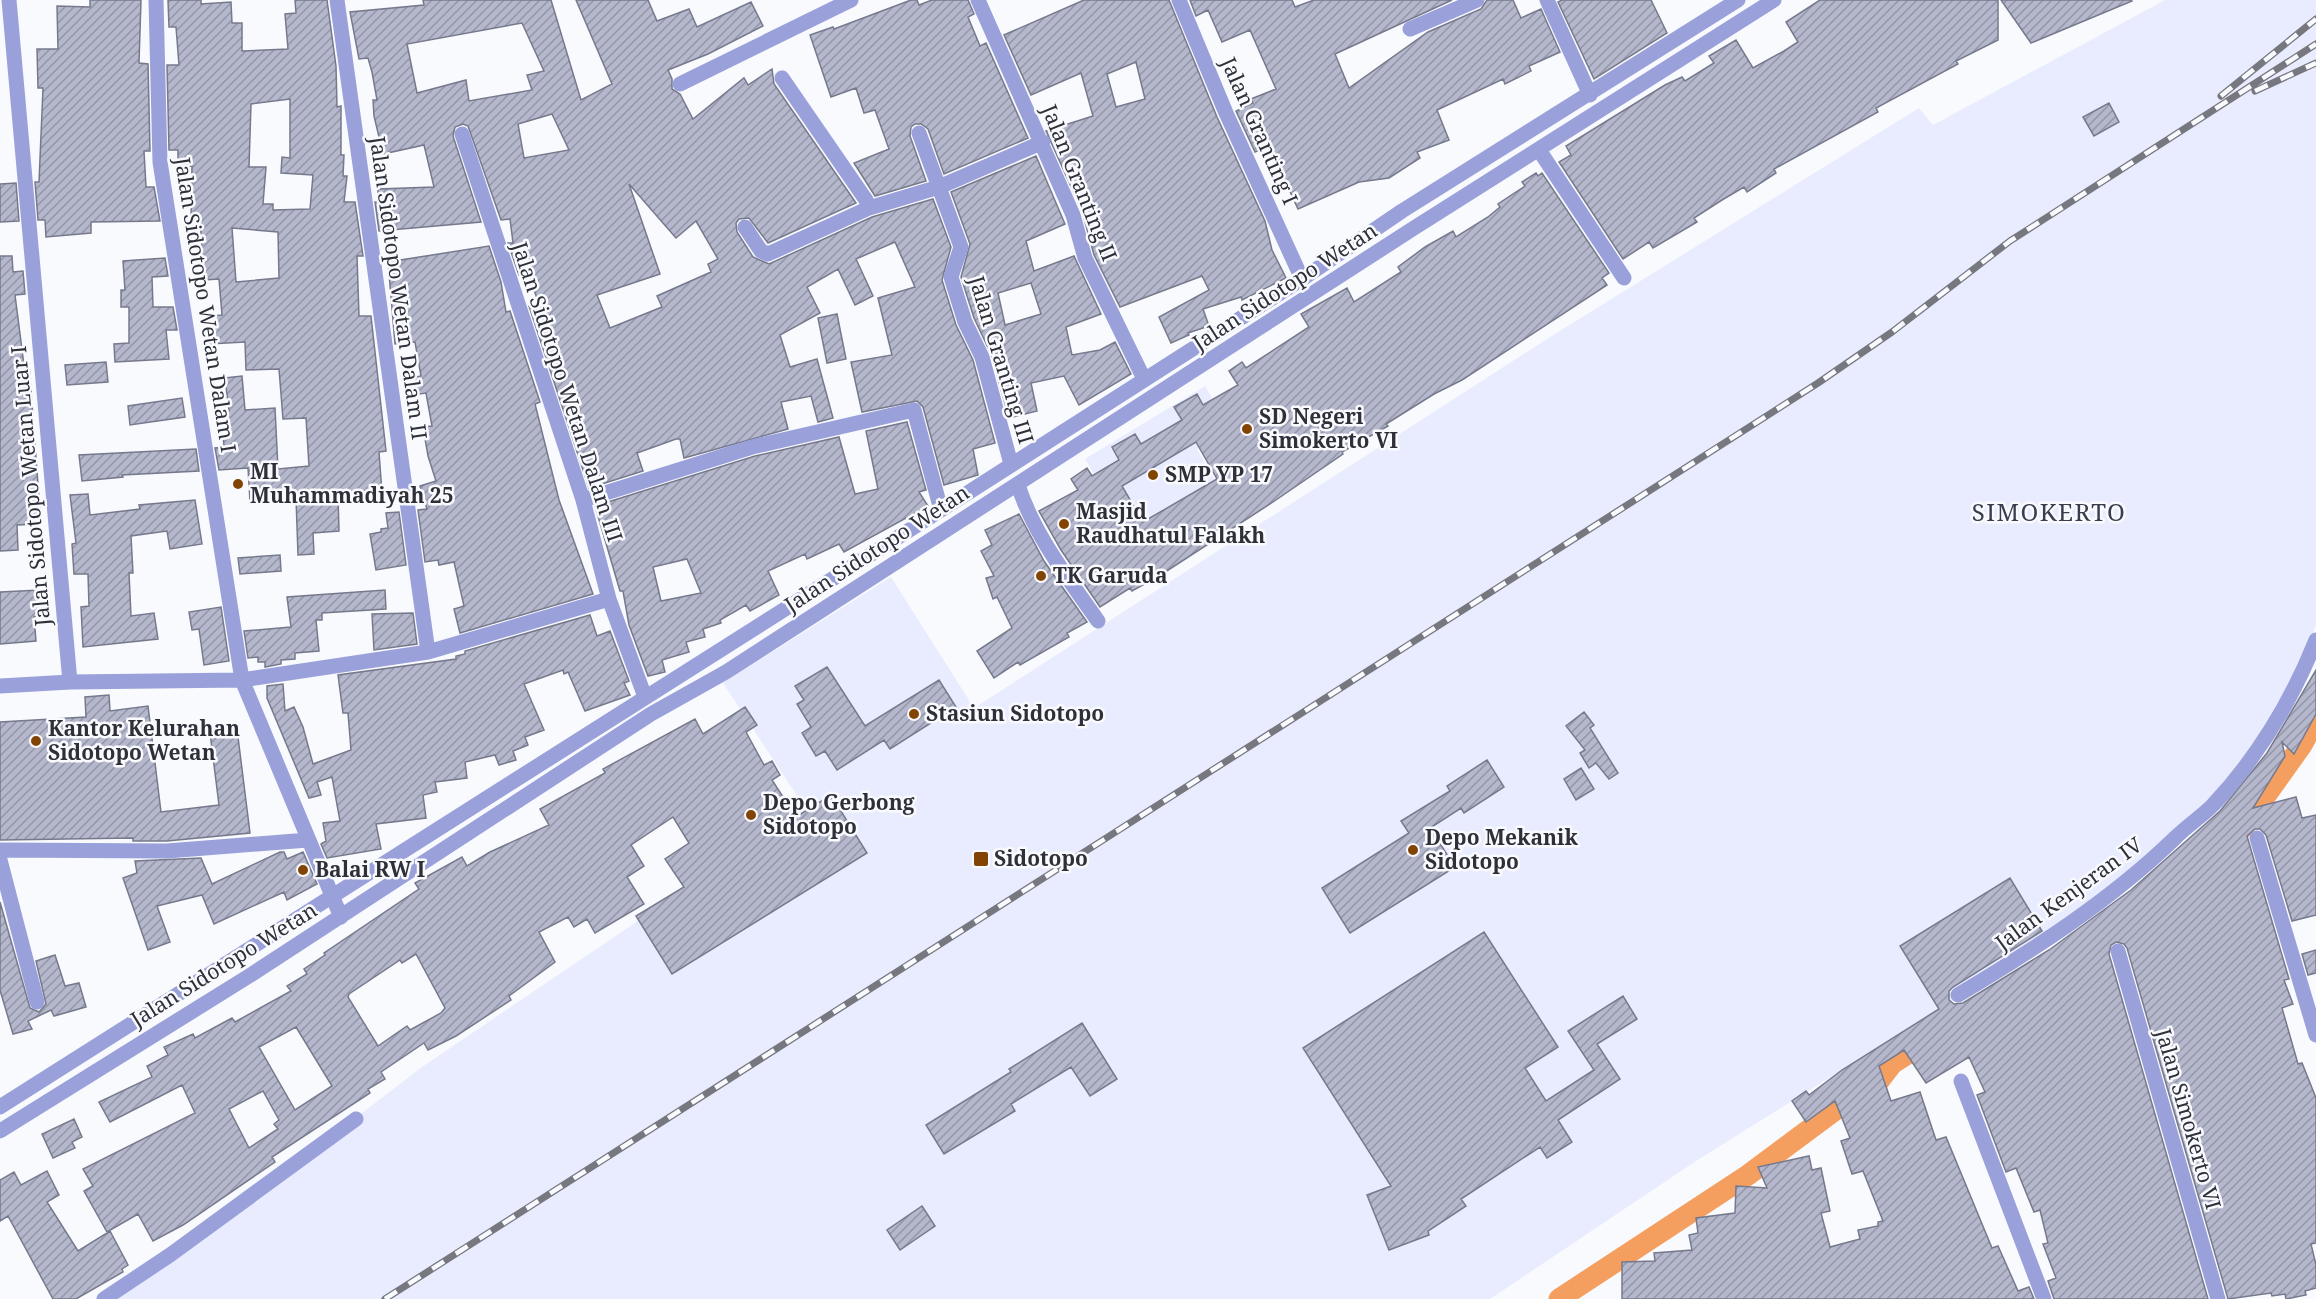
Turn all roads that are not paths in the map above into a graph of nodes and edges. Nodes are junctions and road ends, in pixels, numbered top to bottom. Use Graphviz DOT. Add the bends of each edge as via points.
graph roads {
  1 [pos="9,0"];
  2 [pos="156,0"];
  3 [pos="337,0"];
  4 [pos="851,0"];
  5 [pos="978,0"];
  6 [pos="1179,0"];
  7 [pos="1477,0"];
  8 [pos="1547,0"];
  9 [pos="1738,0"];
  10 [pos="1774,0"];
  11 [pos="1410,28"];
  12 [pos="782,78"];
  13 [pos="680,84"];
  14 [pos="1590,95"];
  15 [pos="919,133"];
  16 [pos="462,134"];
  17 [pos="1042,142"];
  18 [pos="1539,150"];
  19 [pos="939,187"];
  20 [pos="869,208"];
  21 [pos="1402,211"];
  22 [pos="744,227"];
  23 [pos="1414,228"];
  24 [pos="1624,278"];
  25 [pos="1302,279"];
  26 [pos="1144,380"];
  27 [pos="1011,464"];
  28 [pos="1018,484"];
  29 [pos="584,500"];
  30 [pos="941,510"];
  31 [pos="609,599"];
  32 [pos="1098,621"];
  33 [pos="2316,640"];
  34 [pos="428,652"];
  35 [pos="242,680"];
  36 [pos="70,682"];
  37 [pos="0,686"];
  38 [pos="645,697"];
  39 [pos="2257,838"];
  40 [pos="308,840"];
  41 [pos="0,850"];
  42 [pos="0,860"];
  43 [pos="332,897"];
  44 [pos="341,917"];
  45 [pos="2118,951"];
  46 [pos="1958,995"];
  47 [pos="37,1002"];
  48 [pos="2316,1035"];
  49 [pos="1961,1082"];
  50 [pos="0,1107"];
  51 [pos="356,1119"];
  52 [pos="0,1131"];
  53 [pos="104,1299"];
  54 [pos="2044,1299"];
  55 [pos="2218,1299"];
  1 -- 36 [label="street, Jalan Sidotopo Wetan Luar I"];
  2 -- 35 [label="street, Jalan Sidotopo Wetan Dalam I" via="160,162"];
  3 -- 34 [label="street, Jalan Sidotopo Wetan Dalam II"];
  4 -- 13 [label="street"];
  5 -- 17 [label="street, Jalan Granting II"];
  6 -- 25 [label="street, Jalan Granting I"];
  7 -- 11 [label="street"];
  8 -- 14 [label="street"];
  9 -- 14 [label="street, Jalan Sidotopo Wetan"];
  10 -- 18 [label="street, Jalan Sidotopo Wetan"];
  12 -- 20 [label="street"];
  14 -- 21 [label="street, Jalan Sidotopo Wetan"];
  15 -- 19 [label="street, Jalan Granting III"];
  16 -- 29 [label="street, Jalan Sidotopo Wetan Dalam III"];
  17 -- 19 [label="street"];
  17 -- 26 [label="street, Jalan Granting II" via="1073,215 1085,258"];
  18 -- 23 [label="street, Jalan Sidotopo Wetan"];
  18 -- 24 [label="street"];
  19 -- 20 [label="street"];
  19 -- 27 [label="street, Jalan Granting III" via="961,247 951,277 965,322 982,357"];
  20 -- 22 [label="street" via="768,254 761,251"];
  21 -- 23 [label="street"];
  21 -- 25 [label="street, Jalan Sidotopo Wetan"];
  23 -- 28 [label="street, Jalan Sidotopo Wetan"];
  25 -- 26 [label="street, Jalan Sidotopo Wetan"];
  26 -- 27 [label="street, Jalan Sidotopo Wetan"];
  27 -- 30 [label="street, Jalan Sidotopo Wetan"];
  28 -- 32 [label="street" via="1024,505 1053,555"];
  28 -- 44 [label="street, Jalan Sidotopo Wetan" via="726,672 651,714"];
  29 -- 30 [label="street" via="752,447 915,411"];
  29 -- 31 [label="street, Jalan Sidotopo Wetan Dalam III"];
  30 -- 38 [label="street, Jalan Sidotopo Wetan"];
  31 -- 34 [label="street"];
  31 -- 38 [label="street, Jalan Sidotopo Wetan Dalam III"];
  33 -- 46 [label="street, Jalan Kenjeran IV" via="2290,698 2253,756 2212,806 2139,872 2034,948"];
  34 -- 35 [label="street"];
  35 -- 36 [label="street"];
  35 -- 40 [label="street, Jalan Sidotopo Wetan Dalam I"];
  36 -- 37 [label="street"];
  38 -- 43 [label="street, Jalan Sidotopo Wetan"];
  39 -- 48 [label="street"];
  40 -- 41 [label="street" via="167,851"];
  40 -- 43 [label="street, Jalan Sidotopo Wetan Dalam I"];
  42 -- 47 [label="street"];
  43 -- 44 [label="street, Jalan Sidotopo Wetan Dalam I"];
  43 -- 50 [label="street, Jalan Sidotopo Wetan"];
  44 -- 52 [label="street, Jalan Sidotopo Wetan"];
  45 -- 55 [label="street, Jalan Simokerto VI"];
  49 -- 54 [label="street"];
  51 -- 53 [label="street" via="170,1256"];
}
